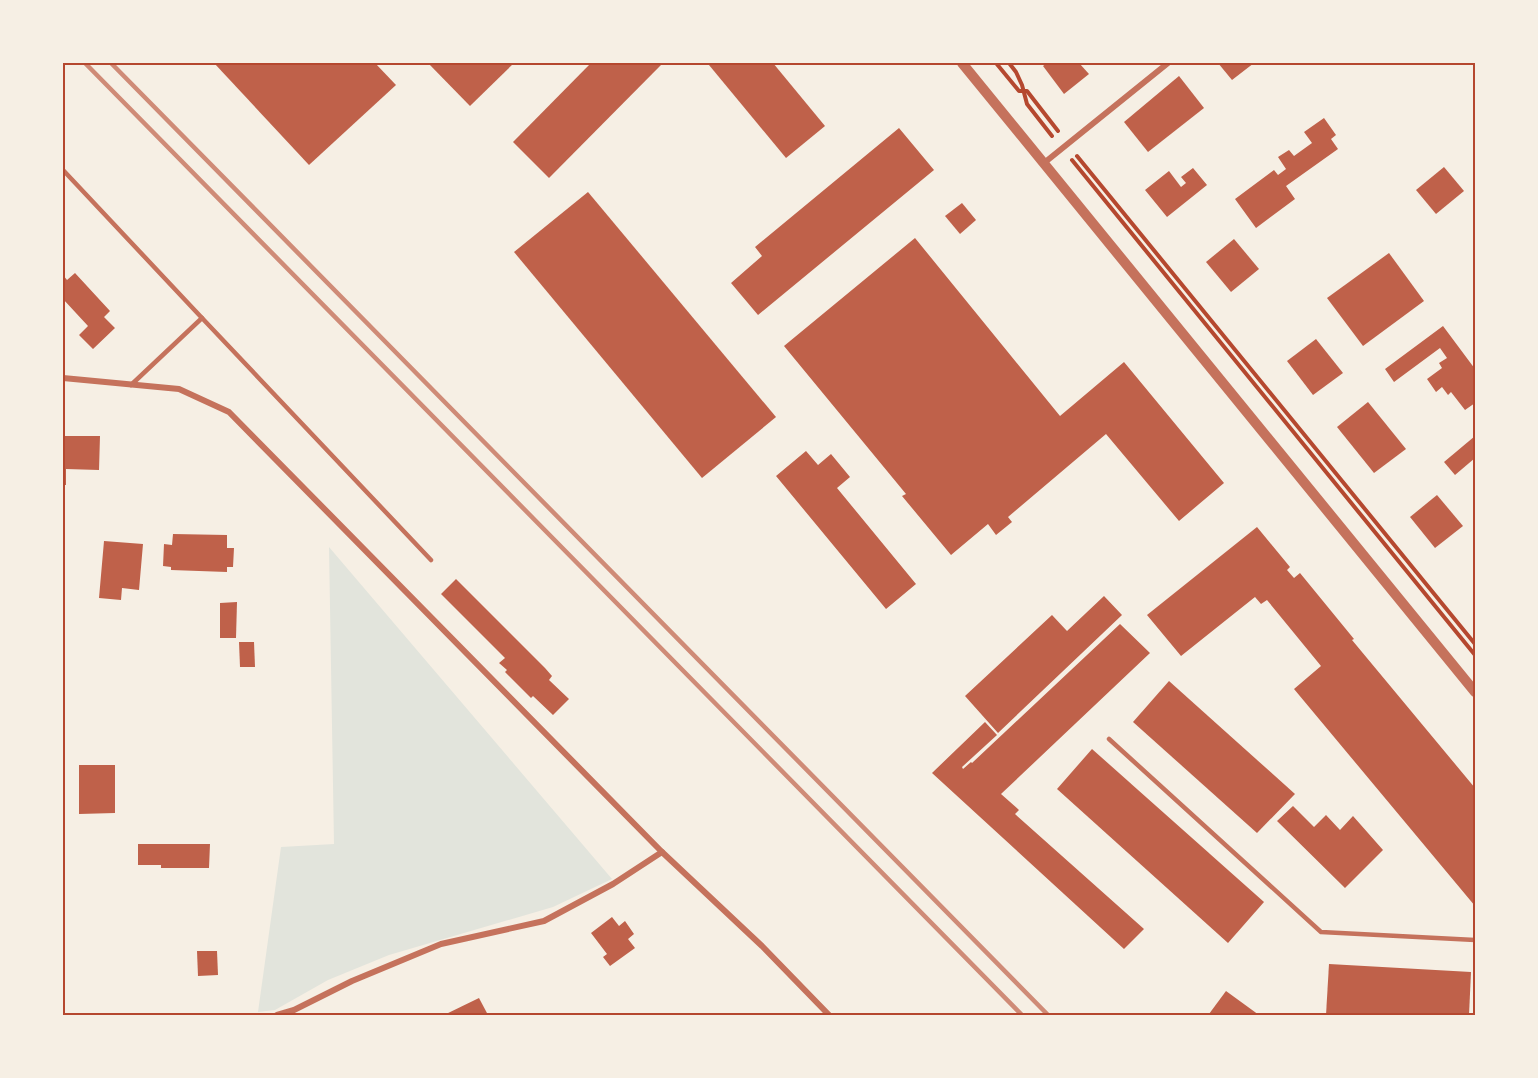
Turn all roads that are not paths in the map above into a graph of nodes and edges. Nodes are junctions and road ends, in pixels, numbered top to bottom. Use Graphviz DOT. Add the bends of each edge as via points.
graph roads {
  1 [pos="962,63"];
  2 [pos="1168,63"];
  3 [pos="1044,164"];
  4 [pos="63,170"];
  5 [pos="202,318"];
  6 [pos="63,378"];
  7 [pos="131,384"];
  8 [pos="432,560"];
  9 [pos="1475,692"];
  10 [pos="1109,739"];
  11 [pos="662,852"];
  12 [pos="1475,940"];
  13 [pos="277,1015"];
  14 [pos="829,1015"];
  1 -- 3 [label="street"];
  2 -- 3 [label="street"];
  3 -- 9 [label="street"];
  4 -- 5 [label="lane"];
  5 -- 7 [label="lane"];
  5 -- 8 [label="lane"];
  6 -- 7 [label="street"];
  7 -- 11 [label="street" via="179,389 229,412"];
  10 -- 12 [label="lane" via="1321,932"];
  11 -- 13 [label="street" via="544,921 441,944"];
  11 -- 14 [label="street"];
}
